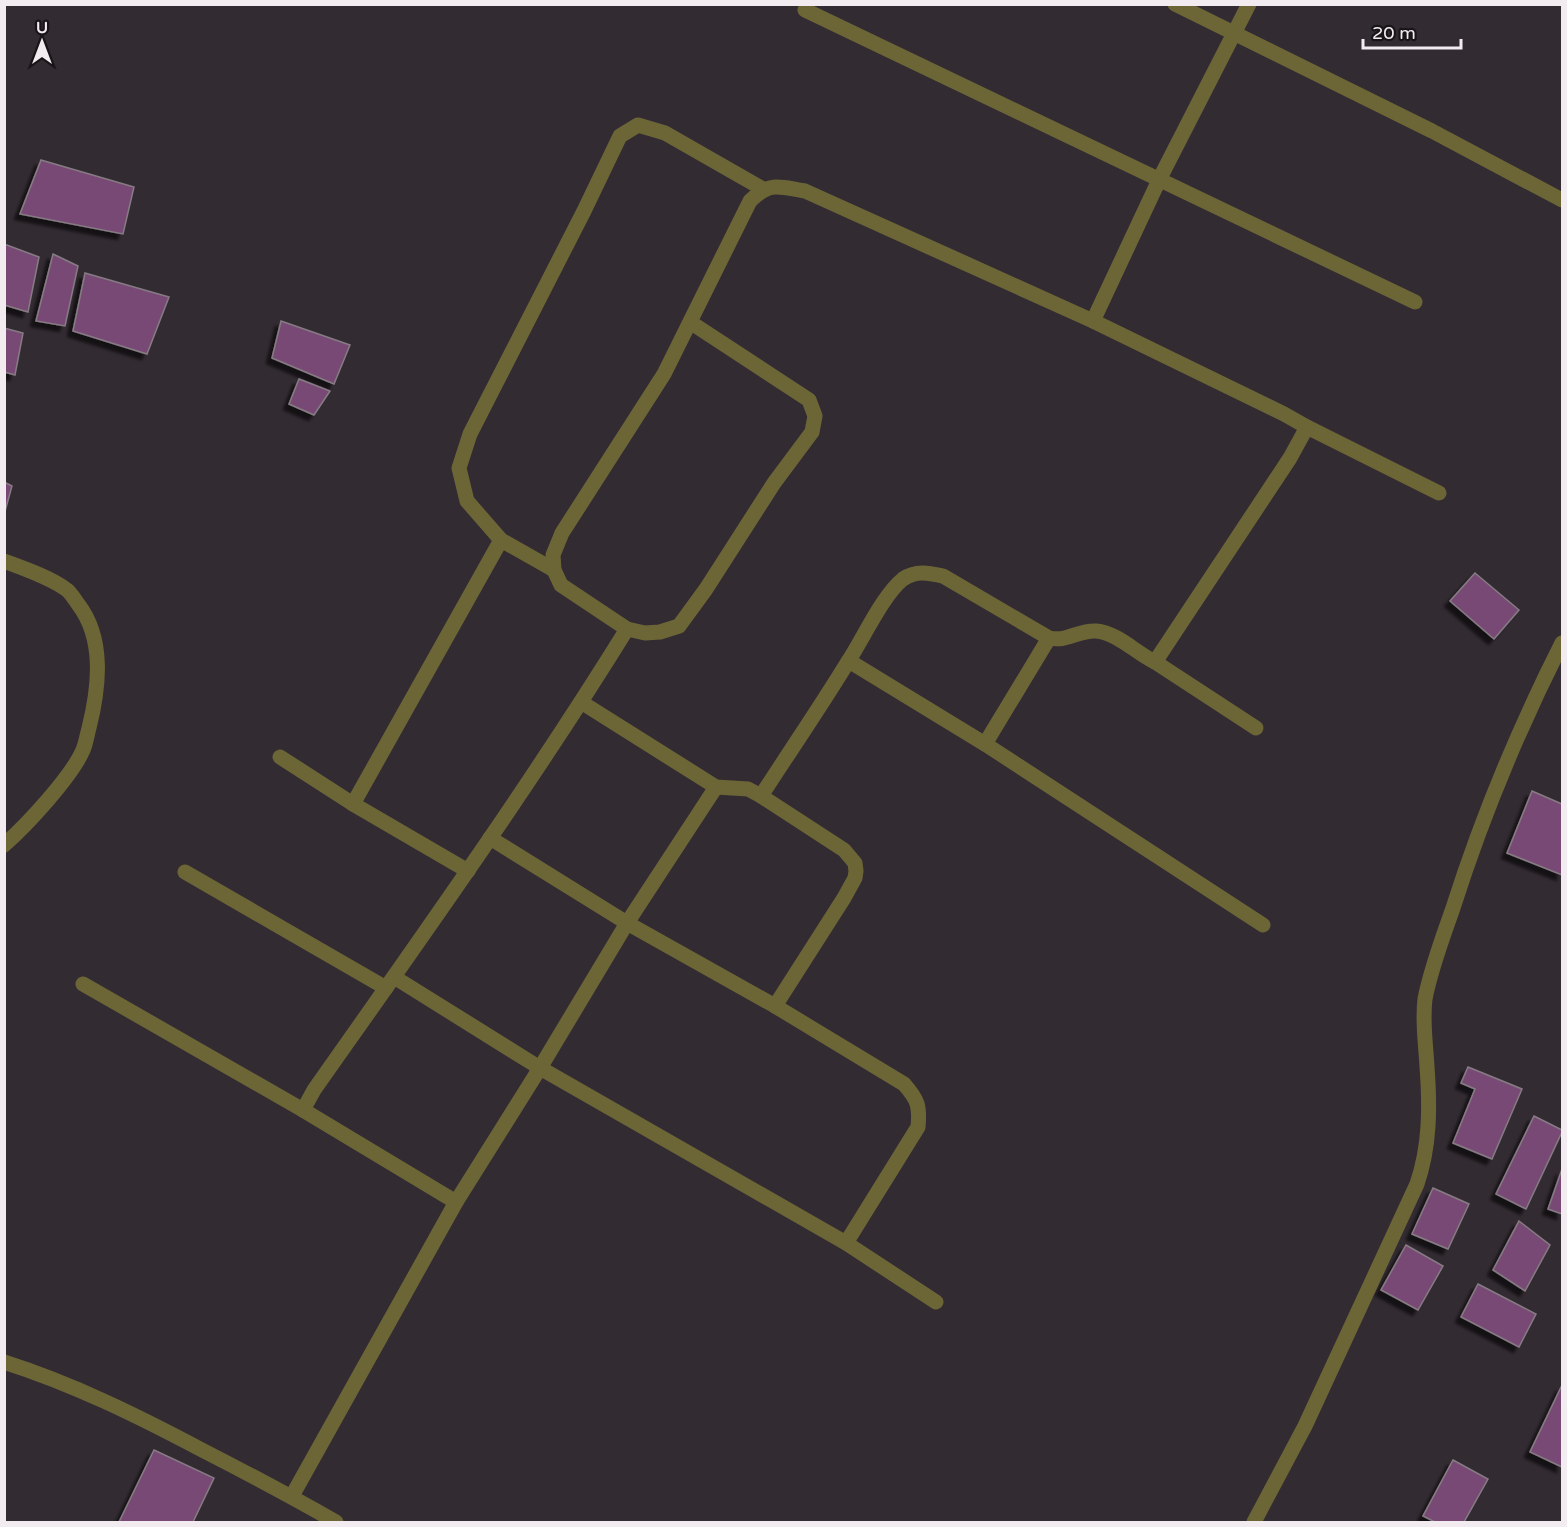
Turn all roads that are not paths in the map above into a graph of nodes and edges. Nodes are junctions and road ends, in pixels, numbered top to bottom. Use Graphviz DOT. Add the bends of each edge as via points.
graph roads {
  1 [pos="1175,4"];
  2 [pos="1249,4"];
  3 [pos="805,10"];
  4 [pos="1235,33"];
  5 [pos="1160,178"];
  6 [pos="763,189"];
  7 [pos="1563,200"];
  8 [pos="1415,302"];
  9 [pos="1094,321"];
  10 [pos="690,322"];
  11 [pos="1307,428"];
  12 [pos="1439,493"];
  13 [pos="501,540"];
  14 [pos="4,561"];
  15 [pos="554,570"];
  16 [pos="627,628"];
  17 [pos="1049,638"];
  18 [pos="1563,643"];
  19 [pos="849,661"];
  20 [pos="1155,662"];
  21 [pos="581,702"];
  22 [pos="1256,728"];
  23 [pos="985,744"];
  24 [pos="280,757"];
  25 [pos="716,787"];
  26 [pos="761,796"];
  27 [pos="353,804"];
  28 [pos="490,838"];
  29 [pos="4,845"];
  30 [pos="468,871"];
  31 [pos="185,872"];
  32 [pos="627,923"];
  33 [pos="1263,925"];
  34 [pos="390,983"];
  35 [pos="83,984"];
  36 [pos="775,1006"];
  37 [pos="540,1068"];
  38 [pos="303,1110"];
  39 [pos="456,1202"];
  40 [pos="846,1243"];
  41 [pos="936,1302"];
  42 [pos="4,1362"];
  43 [pos="292,1496"];
  44 [pos="336,1522"];
  45 [pos="1254,1522"];
  1 -- 4 [label="street"];
  2 -- 4 [label="street"];
  3 -- 5 [label="street"];
  4 -- 5 [label="street"];
  4 -- 7 [label="street"];
  5 -- 8 [label="street"];
  5 -- 9 [label="street"];
  6 -- 9 [label="street" via="776,186 805,192"];
  6 -- 10 [label="street" via="750,201"];
  6 -- 13 [label="street" via="664,133 638,125 620,136 470,434 459,468 466,501"];
  9 -- 11 [label="street"];
  10 -- 15 [label="street" via="664,374 562,533 553,555"];
  10 -- 16 [label="street" via="809,400 815,416 812,432 679,626 645,633"];
  11 -- 12 [label="street"];
  11 -- 20 [label="street"];
  13 -- 15 [label="street"];
  13 -- 27 [label="street"];
  14 -- 29 [label="street" via="67,590 92,629 97,681 83,750 61,784"];
  15 -- 16 [label="street" via="561,585"];
  16 -- 21 [label="street"];
  17 -- 19 [label="street" via="943,576 915,573 892,590"];
  17 -- 20 [label="street" via="1059,640 1098,631"];
  17 -- 23 [label="street"];
  18 -- 45 [label="street" via="1475,838 1425,999 1429,1125 1425,1162 1305,1426"];
  19 -- 23 [label="street"];
  19 -- 26 [label="street"];
  20 -- 22 [label="street"];
  21 -- 25 [label="street"];
  21 -- 28 [label="street"];
  23 -- 33 [label="street"];
  24 -- 27 [label="street"];
  25 -- 26 [label="street" via="748,789"];
  25 -- 32 [label="street"];
  26 -- 36 [label="street" via="844,849 856,871 844,898"];
  27 -- 30 [label="street"];
  28 -- 30 [label="street"];
  28 -- 32 [label="street"];
  30 -- 34 [label="street"];
  31 -- 34 [label="street"];
  32 -- 36 [label="street"];
  32 -- 37 [label="street"];
  34 -- 37 [label="street"];
  34 -- 38 [label="street"];
  35 -- 38 [label="street"];
  36 -- 40 [label="street" via="904,1084 920,1112 918,1127"];
  37 -- 39 [label="street"];
  37 -- 40 [label="street"];
  38 -- 39 [label="street"];
  39 -- 43 [label="street"];
  40 -- 41 [label="street"];
  42 -- 43 [label="street" via="138,1416"];
  43 -- 44 [label="street"];
}
